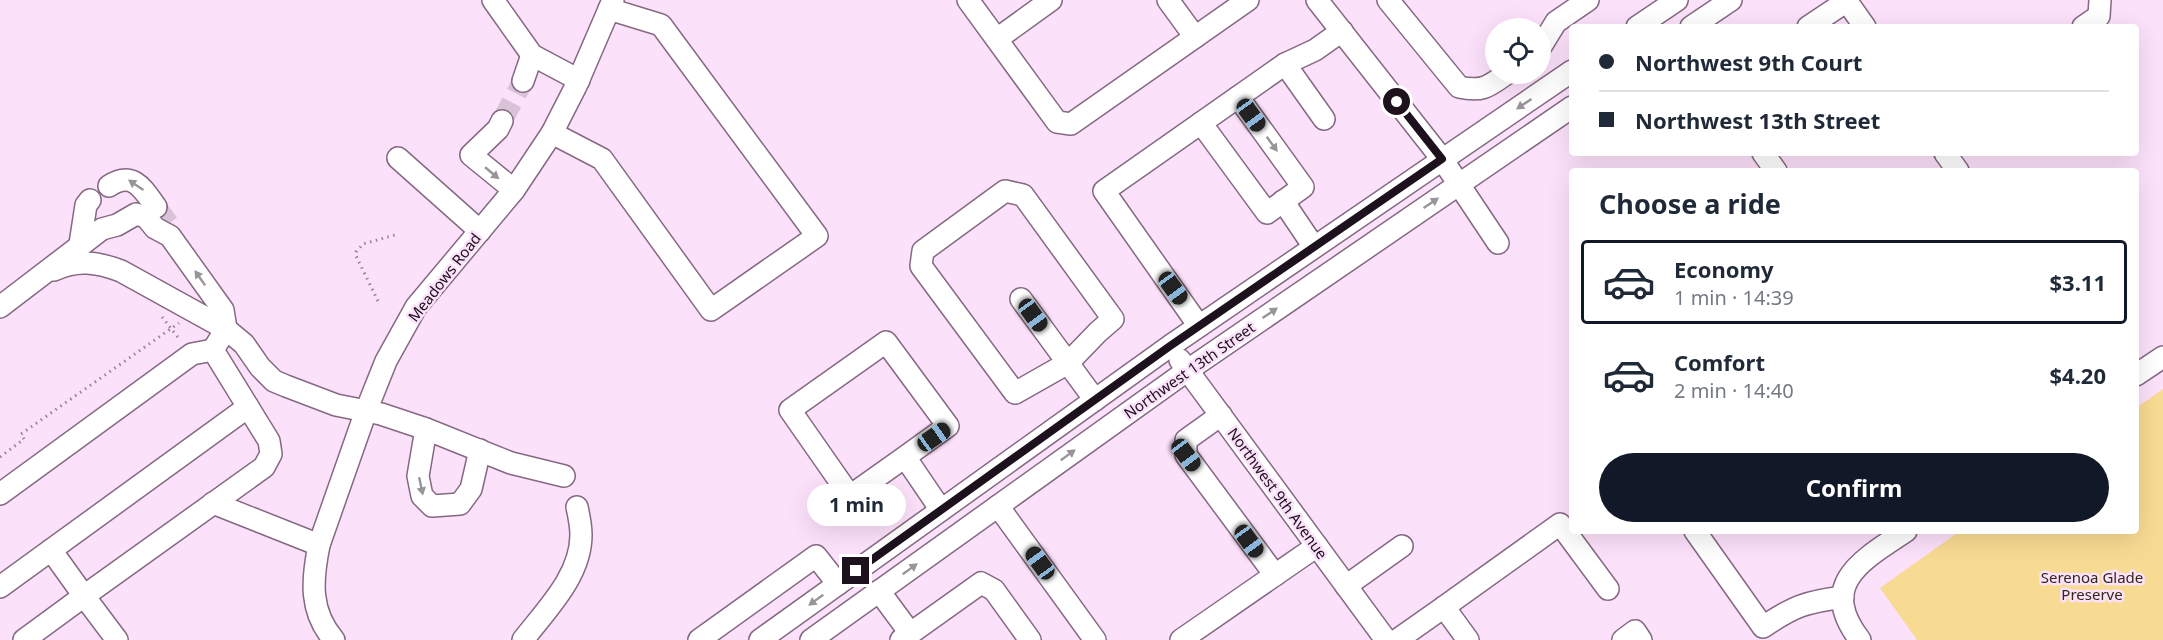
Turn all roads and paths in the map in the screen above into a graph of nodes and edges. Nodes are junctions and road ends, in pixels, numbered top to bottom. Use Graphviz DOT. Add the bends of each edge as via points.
graph roads {
  1 [pos="968,0"];
  2 [pos="1052,0"];
  3 [pos="1167,0"];
  4 [pos="1317,0"];
  5 [pos="1588,0"];
  6 [pos="1677,0"];
  7 [pos="1731,0"];
  8 [pos="2100,0"];
  9 [pos="496,1"];
  10 [pos="1390,1"];
  11 [pos="1846,1"];
  12 [pos="1236,3"];
  13 [pos="611,4"];
  14 [pos="1641,24"];
  15 [pos="1695,24"];
  16 [pos="1812,24"];
  17 [pos="1863,24"];
  18 [pos="2087,24"];
  19 [pos="1551,30"];
  20 [pos="1342,31"];
  21 [pos="1194,37"];
  22 [pos="997,39"];
  23 [pos="532,55"];
  24 [pos="1285,64"];
  25 [pos="1569,73"];
  26 [pos="579,80"];
  27 [pos="523,81"];
  28 [pos="1491,84"];
  29 [pos="1238,97"];
  30 [pos="1569,109"];
  31 [pos="1324,119"];
  32 [pos="502,121"];
  33 [pos="1201,123"];
  34 [pos="552,133"];
  35 [pos="398,159"];
  36 [pos="1442,159"];
  37 [pos="1458,184"];
  38 [pos="109,186"];
  39 [pos="514,190"];
  40 [pos="90,200"];
  41 [pos="1283,201"];
  42 [pos="156,207"];
  43 [pos="117,225"];
  44 [pos="480,231"];
  45 [pos="395,234"];
  46 [pos="1498,243"];
  47 [pos="80,244"];
  48 [pos="1314,247"];
  49 [pos="104,264"];
  50 [pos="45,274"];
  51 [pos="1021,299"];
  52 [pos="378,301"];
  53 [pos="0,307"];
  54 [pos="196,312"];
  55 [pos="161,315"];
  56 [pos="1199,326"];
  57 [pos="171,328"];
  58 [pos="226,329"];
  59 [pos="1170,346"];
  60 [pos="213,350"];
  61 [pos="192,354"];
  62 [pos="2163,357"];
  63 [pos="1068,363"];
  64 [pos="1188,370"];
  65 [pos="2139,373"];
  66 [pos="1095,400"];
  67 [pos="248,407"];
  68 [pos="366,411"];
  69 [pos="1221,415"];
  70 [pos="426,429"];
  71 [pos="480,450"];
  72 [pos="0,457"];
  73 [pos="905,457"];
  74 [pos="564,476"];
  75 [pos="0,494"];
  76 [pos="213,503"];
  77 [pos="998,506"];
  78 [pos="577,507"];
  79 [pos="941,510"];
  80 [pos="1566,520"];
  81 [pos="1574,534"];
  82 [pos="1697,534"];
  83 [pos="1900,534"];
  84 [pos="319,545"];
  85 [pos="1317,546"];
  86 [pos="1402,546"];
  87 [pos="51,550"];
  88 [pos="1275,575"];
  89 [pos="838,584"];
  90 [pos="1346,586"];
  91 [pos="0,587"];
  92 [pos="1608,590"];
  93 [pos="879,591"];
  94 [pos="1843,594"];
  95 [pos="84,596"];
  96 [pos="1444,607"];
  97 [pos="1765,633"];
  98 [pos="905,637"];
  99 [pos="24,640"];
  100 [pos="117,640"];
  101 [pos="334,640"];
  102 [pos="522,640"];
  103 [pos="699,640"];
  104 [pos="760,640"];
  105 [pos="812,640"];
  106 [pos="1030,640"];
  107 [pos="1095,640"];
  108 [pos="1181,640"];
  109 [pos="1386,640"];
  110 [pos="1397,640"];
  111 [pos="1468,640"];
  112 [pos="1623,640"];
  113 [pos="1641,640"];
  114 [pos="1860,640"];
  1 -- 22 [label="street"];
  2 -- 22 [label="street"];
  3 -- 21 [label="street"];
  4 -- 20 [label="street"];
  5 -- 19 [label="street" via="1556,22"];
  6 -- 14 [label="street"];
  7 -- 15 [label="street"];
  8 -- 18 [label="street" via="2099,16"];
  9 -- 23 [label="street"];
  10 -- 28 [label="street" via="1459,87 1476,90"];
  11 -- 16 [label="street"];
  11 -- 17 [label="street"];
  12 -- 21 [label="street"];
  13 -- 26 [label="street, Meadows Road"];
  13 -- 34 [label="street" via="661,25 817,236 711,310 602,159"];
  20 -- 24 [label="street" via="1315,51"];
  20 -- 36 [label="street"];
  21 -- 22 [label="street" via="1071,124 1057,122"];
  23 -- 26 [label="street"];
  23 -- 27 [label="street"];
  24 -- 29 [label="street"];
  24 -- 31 [label="street"];
  25 -- 36 [label="street, Northwest 13th Street, one-way"];
  26 -- 34 [label="street, Meadows Road"];
  29 -- 33 [label="street"];
  29 -- 41 [label="street, one-way" via="1303,187"];
  30 -- 37 [label="street, Northwest 13th Street"];
  32 -- 39 [label="street, one-way" via="471,155"];
  33 -- 41 [label="street" via="1267,213"];
  33 -- 56 [label="street" via="1104,191"];
  34 -- 39 [label="street, Meadows Road"];
  35 -- 44 [label="street"];
  36 -- 37 [label="street"];
  36 -- 48 [label="street, Northwest 13th Street"];
  37 -- 46 [label="street"];
  64 -- 37 [label="street, Northwest 13th Street, one-way"];
  42 -- 38 [label="street, one-way" via="132,181 122,180"];
  39 -- 44 [label="street, Meadows Road"];
  40 -- 47 [label="street"];
  41 -- 48 [label="street"];
  43 -- 47 [label="street" via="102,229"];
  43 -- 49 [label="street" via="106,242"];
  58 -- 43 [label="street, one-way" via="223,310 171,232 155,228 146,217 136,214"];
  44 -- 68 [label="street, Meadows Road" via="416,307"];
  45 -- 52 [label="path" via="363,244 356,252"];
  47 -- 50 [label="street"];
  48 -- 56 [label="street, Northwest 13th Street"];
  49 -- 50 [label="street" via="65,264"];
  49 -- 54 [label="street"];
  50 -- 53 [label="street"];
  51 -- 63 [label="street"];
  54 -- 57 [label="path"];
  54 -- 58 [label="street"];
  55 -- 57 [label="path"];
  56 -- 59 [label="street, Northwest 13th Street"];
  57 -- 61 [label="path"];
  57 -- 72 [label="path" via="21,434 24,439"];
  58 -- 60 [label="street"];
  58 -- 68 [label="street" via="244,344 274,381 336,405"];
  59 -- 64 [label="street, Northwest 9th Avenue"];
  59 -- 66 [label="street, Northwest 13th Street"];
  60 -- 61 [label="street"];
  60 -- 67 [label="street"];
  61 -- 75 [label="street"];
  62 -- 65 [label="street"];
  63 -- 63 [label="street" via="1113,319 1023,195 1005,191 923,251 921,266 1015,393"];
  63 -- 66 [label="street"];
  64 -- 69 [label="street, Northwest 9th Avenue"];
  77 -- 64 [label="street, Northwest 13th Street, one-way"];
  66 -- 79 [label="street, Northwest 13th Street"];
  67 -- 76 [label="street" via="272,454 264,466"];
  67 -- 87 [label="street"];
  68 -- 70 [label="street"];
  68 -- 84 [label="street, Meadows Road"];
  69 -- 85 [label="street, Northwest 9th Avenue"];
  69 -- 88 [label="street" via="1186,441 1186,455"];
  70 -- 71 [label="street"];
  70 -- 71 [label="street, one-way" via="418,477 422,496 432,506 460,504 471,489"];
  71 -- 74 [label="street" via="511,463"];
  73 -- 73 [label="street" via="850,496 790,410 886,342 948,426"];
  73 -- 79 [label="street"];
  76 -- 84 [label="street"];
  76 -- 95 [label="street"];
  93 -- 77 [label="street, Northwest 13th Street, one-way"];
  77 -- 107 [label="street"];
  78 -- 102 [label="street" via="581,536 574,569"];
  79 -- 89 [label="street, Northwest 13th Street"];
  80 -- 96 [label="street"];
  81 -- 92 [label="street"];
  82 -- 97 [label="street"];
  83 -- 94 [label="street" via="1866,557 1849,575"];
  84 -- 101 [label="street, Meadows Road" via="314,600 318,616"];
  85 -- 88 [label="street"];
  85 -- 90 [label="street, Northwest 9th Avenue"];
  86 -- 90 [label="street"];
  87 -- 91 [label="street"];
  87 -- 95 [label="street"];
  88 -- 108 [label="street"];
  89 -- 103 [label="street" via="816,556"];
  89 -- 104 [label="street, Northwest 13th Street, one-way"];
  90 -- 109 [label="street, Northwest 9th Avenue"];
  93 -- 98 [label="street"];
  93 -- 105 [label="street, Northwest 13th Street"];
  94 -- 97 [label="street" via="1790,609"];
  94 -- 114 [label="street" via="1847,624"];
  95 -- 99 [label="street"];
  95 -- 100 [label="street"];
  96 -- 110 [label="street"];
  96 -- 111 [label="street"];
  98 -- 106 [label="street" via="981,582 994,590"];
  112 -- 113 [label="street" via="1635,631"];
}
